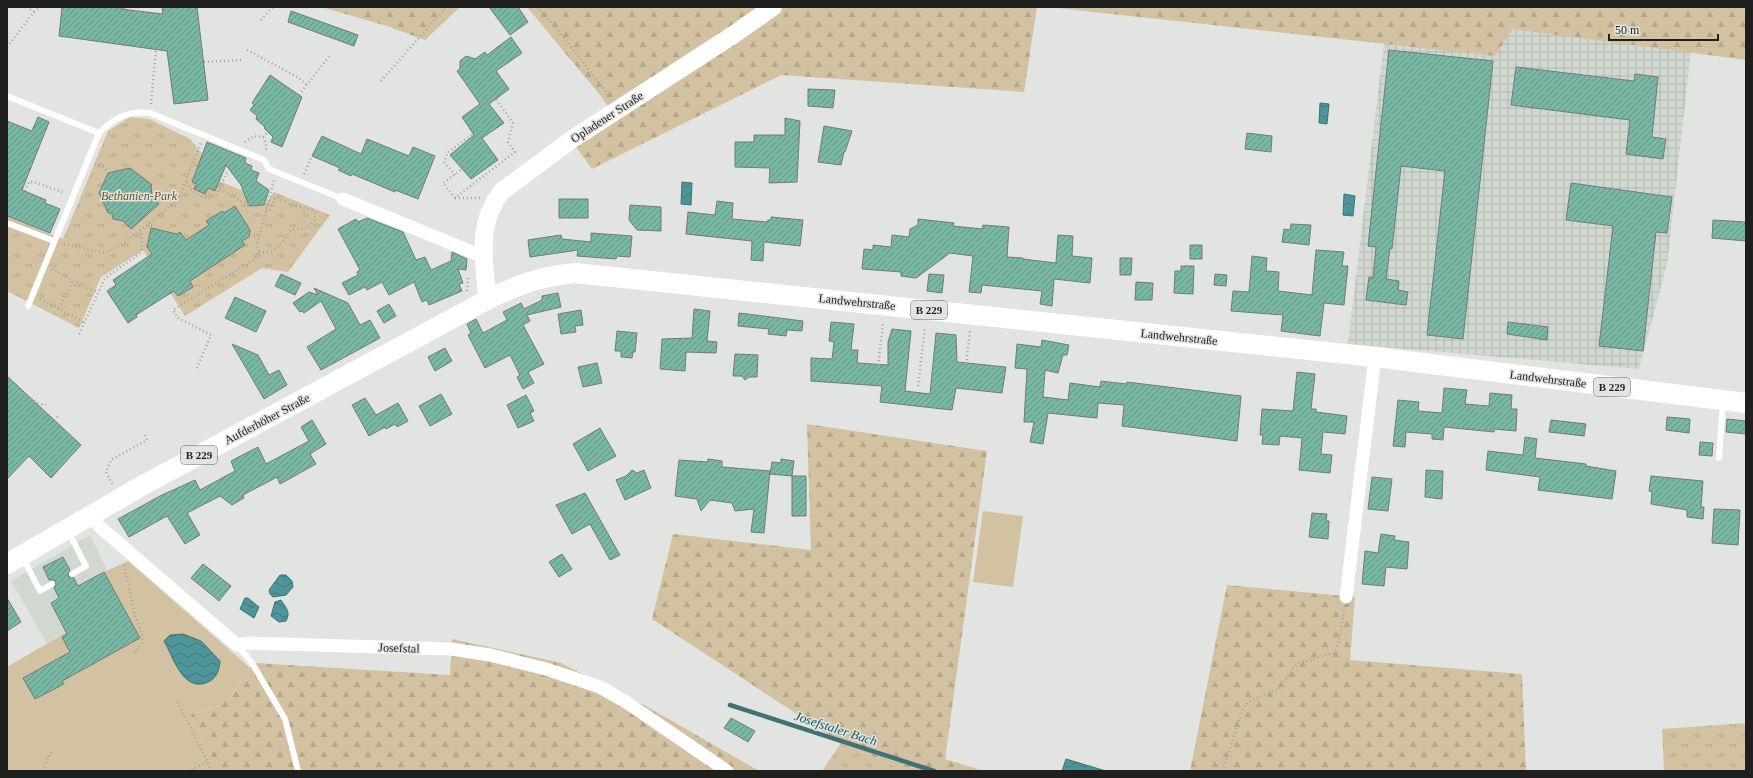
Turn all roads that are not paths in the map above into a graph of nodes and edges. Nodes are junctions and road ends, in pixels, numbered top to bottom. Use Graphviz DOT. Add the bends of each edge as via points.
graph roads {
  1 [pos="773,7"];
  2 [pos="7,96"];
  3 [pos="99,133"];
  4 [pos="343,199"];
  5 [pos="7,223"];
  6 [pos="54,242"];
  7 [pos="484,257"];
  8 [pos="487,300"];
  9 [pos="28,306"];
  10 [pos="1375,357"];
  11 [pos="1723,400"];
  12 [pos="1746,403"];
  13 [pos="1719,458"];
  14 [pos="91,516"];
  15 [pos="68,530"];
  16 [pos="14,560"];
  17 [pos="72,574"];
  18 [pos="52,584"];
  19 [pos="1346,597"];
  20 [pos="237,645"];
  21 [pos="298,771"];
  22 [pos="727,771"];
  1 -- 7 [label="main road, Opladener Straße" via="571,140 501,192 485,221"];
  2 -- 3 [label="lane"];
  3 -- 4 [label="lane" via="107,125 128,113 150,113 240,149 264,160 269,169"];
  3 -- 6 [label="lane"];
  4 -- 7 [label="street"];
  5 -- 6 [label="lane"];
  6 -- 9 [label="lane"];
  7 -- 8 [label="main road, Opladener Straße"];
  8 -- 10 [label="main road, Landwehrstraße / B 229" via="522,283 575,273"];
  8 -- 14 [label="main road, Aufderhöher Straße / B 229" via="138,488"];
  10 -- 11 [label="main road, Landwehrstraße / B 229"];
  10 -- 19 [label="street"];
  11 -- 12 [label="main road, Landwehrstraße / B 229"];
  11 -- 13 [label="lane"];
  14 -- 15 [label="main road, Aufderhöher Straße / B 229"];
  14 -- 20 [label="street" via="100,527"];
  15 -- 16 [label="main road, Aufderhöher Straße / B 229"];
  15 -- 17 [label="lane" via="86,566"];
  16 -- 18 [label="lane" via="40,591"];
  20 -- 21 [label="lane" via="252,663 285,719"];
  20 -- 22 [label="street, Josefstal" via="249,643 451,649 490,655 546,669 600,687"];
}
